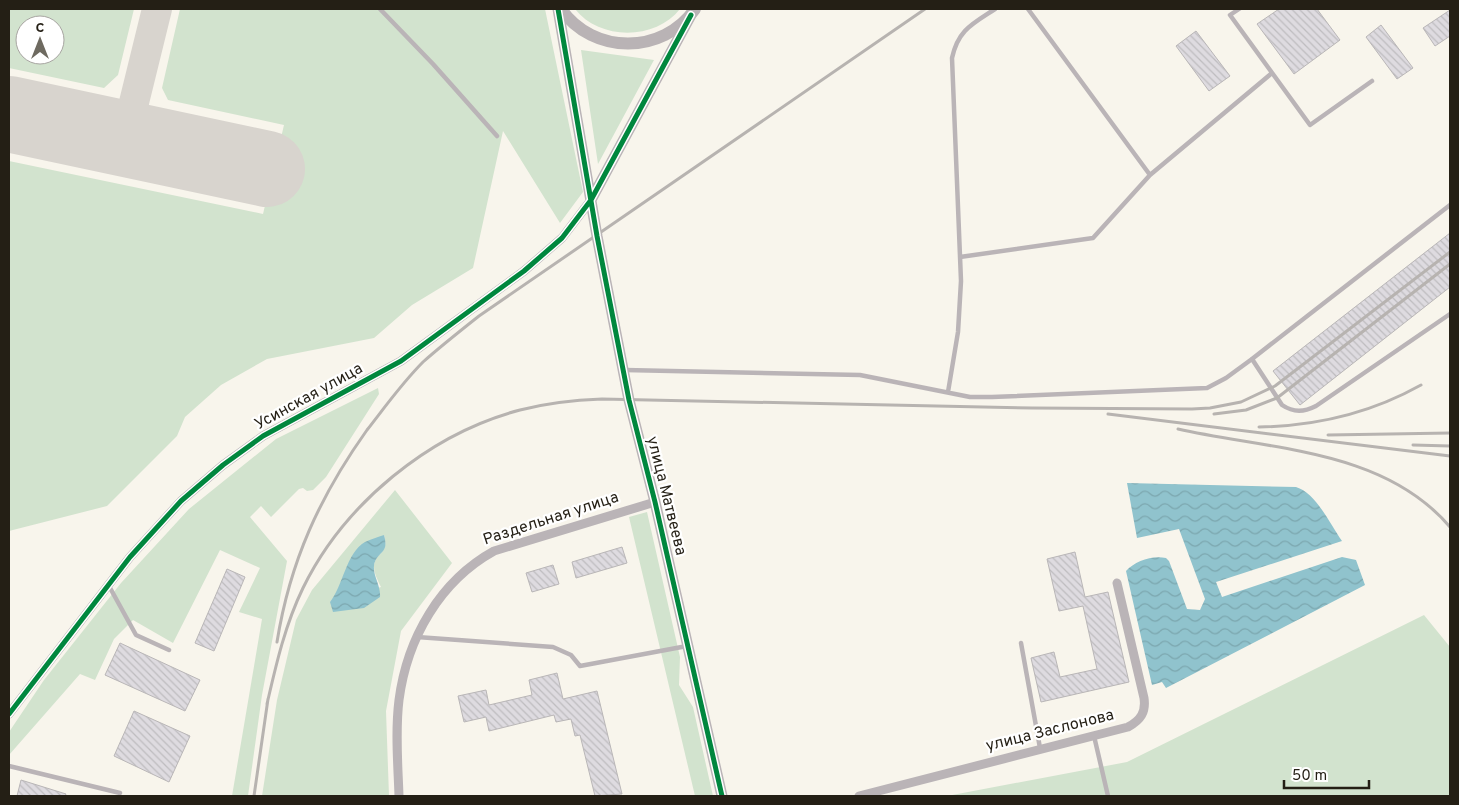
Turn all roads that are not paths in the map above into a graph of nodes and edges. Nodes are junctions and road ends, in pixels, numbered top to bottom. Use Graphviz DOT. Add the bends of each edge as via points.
graph roads {
  1 [pos="380,9"];
  2 [pos="559,9"];
  3 [pos="995,9"];
  4 [pos="1028,9"];
  5 [pos="1240,9"];
  6 [pos="693,12"];
  7 [pos="1272,73"];
  8 [pos="1372,82"];
  9 [pos="496,136"];
  10 [pos="1150,175"];
  11 [pos="591,200"];
  12 [pos="1450,205"];
  13 [pos="960,256"];
  14 [pos="1450,314"];
  15 [pos="1252,359"];
  16 [pos="623,370"];
  17 [pos="948,392"];
  18 [pos="655,502"];
  19 [pos="1117,582"];
  20 [pos="109,586"];
  21 [pos="416,637"];
  22 [pos="1021,643"];
  23 [pos="689,646"];
  24 [pos="169,650"];
  25 [pos="9,714"];
  26 [pos="1094,735"];
  27 [pos="1040,748"];
  28 [pos="9,766"];
  29 [pos="120,793"];
  30 [pos="399,796"];
  31 [pos="722,796"];
  32 [pos="859,796"];
  33 [pos="1108,796"];
  1 -- 9 [label="lane"];
  2 -- 6 [label="main road" via="596,38 630,44 664,36"];
  2 -- 11 [label="street, улица Матвеева"];
  3 -- 13 [label="lane" via="962,33 952,58"];
  4 -- 10 [label="lane"];
  5 -- 7 [label="lane" via="1230,15"];
  6 -- 11 [label="street"];
  7 -- 8 [label="lane" via="1310,125"];
  7 -- 10 [label="lane"];
  10 -- 13 [label="lane" via="1093,238"];
  11 -- 16 [label="street, улица Матвеева"];
  11 -- 20 [label="street, Усинская улица" via="562,238 524,271 401,361 263,436 223,464 181,501"];
  12 -- 15 [label="lane"];
  13 -- 17 [label="lane" via="958,332"];
  14 -- 15 [label="lane" via="1306,410 1296,411 1282,405"];
  15 -- 17 [label="lane" via="1216,384 1196,390 992,397"];
  16 -- 17 [label="lane" via="851,374"];
  16 -- 18 [label="street, улица Матвеева"];
  18 -- 21 [label="street, Раздельная улица" via="494,551 473,563 442,593"];
  18 -- 23 [label="street, улица Матвеева"];
  19 -- 26 [label="street, улица Заслонова" via="1145,708 1141,717 1128,727"];
  20 -- 24 [label="lane" via="136,635"];
  20 -- 25 [label="street, Усинская улица"];
  21 -- 23 [label="lane" via="552,647 571,655 580,666"];
  21 -- 30 [label="street, Раздельная улица" via="403,676 399,701"];
  22 -- 27 [label="lane"];
  23 -- 31 [label="street, улица Матвеева"];
  26 -- 27 [label="street, улица Заслонова"];
  26 -- 33 [label="lane"];
  27 -- 32 [label="street, улица Заслонова"];
  28 -- 29 [label="lane"];
}
